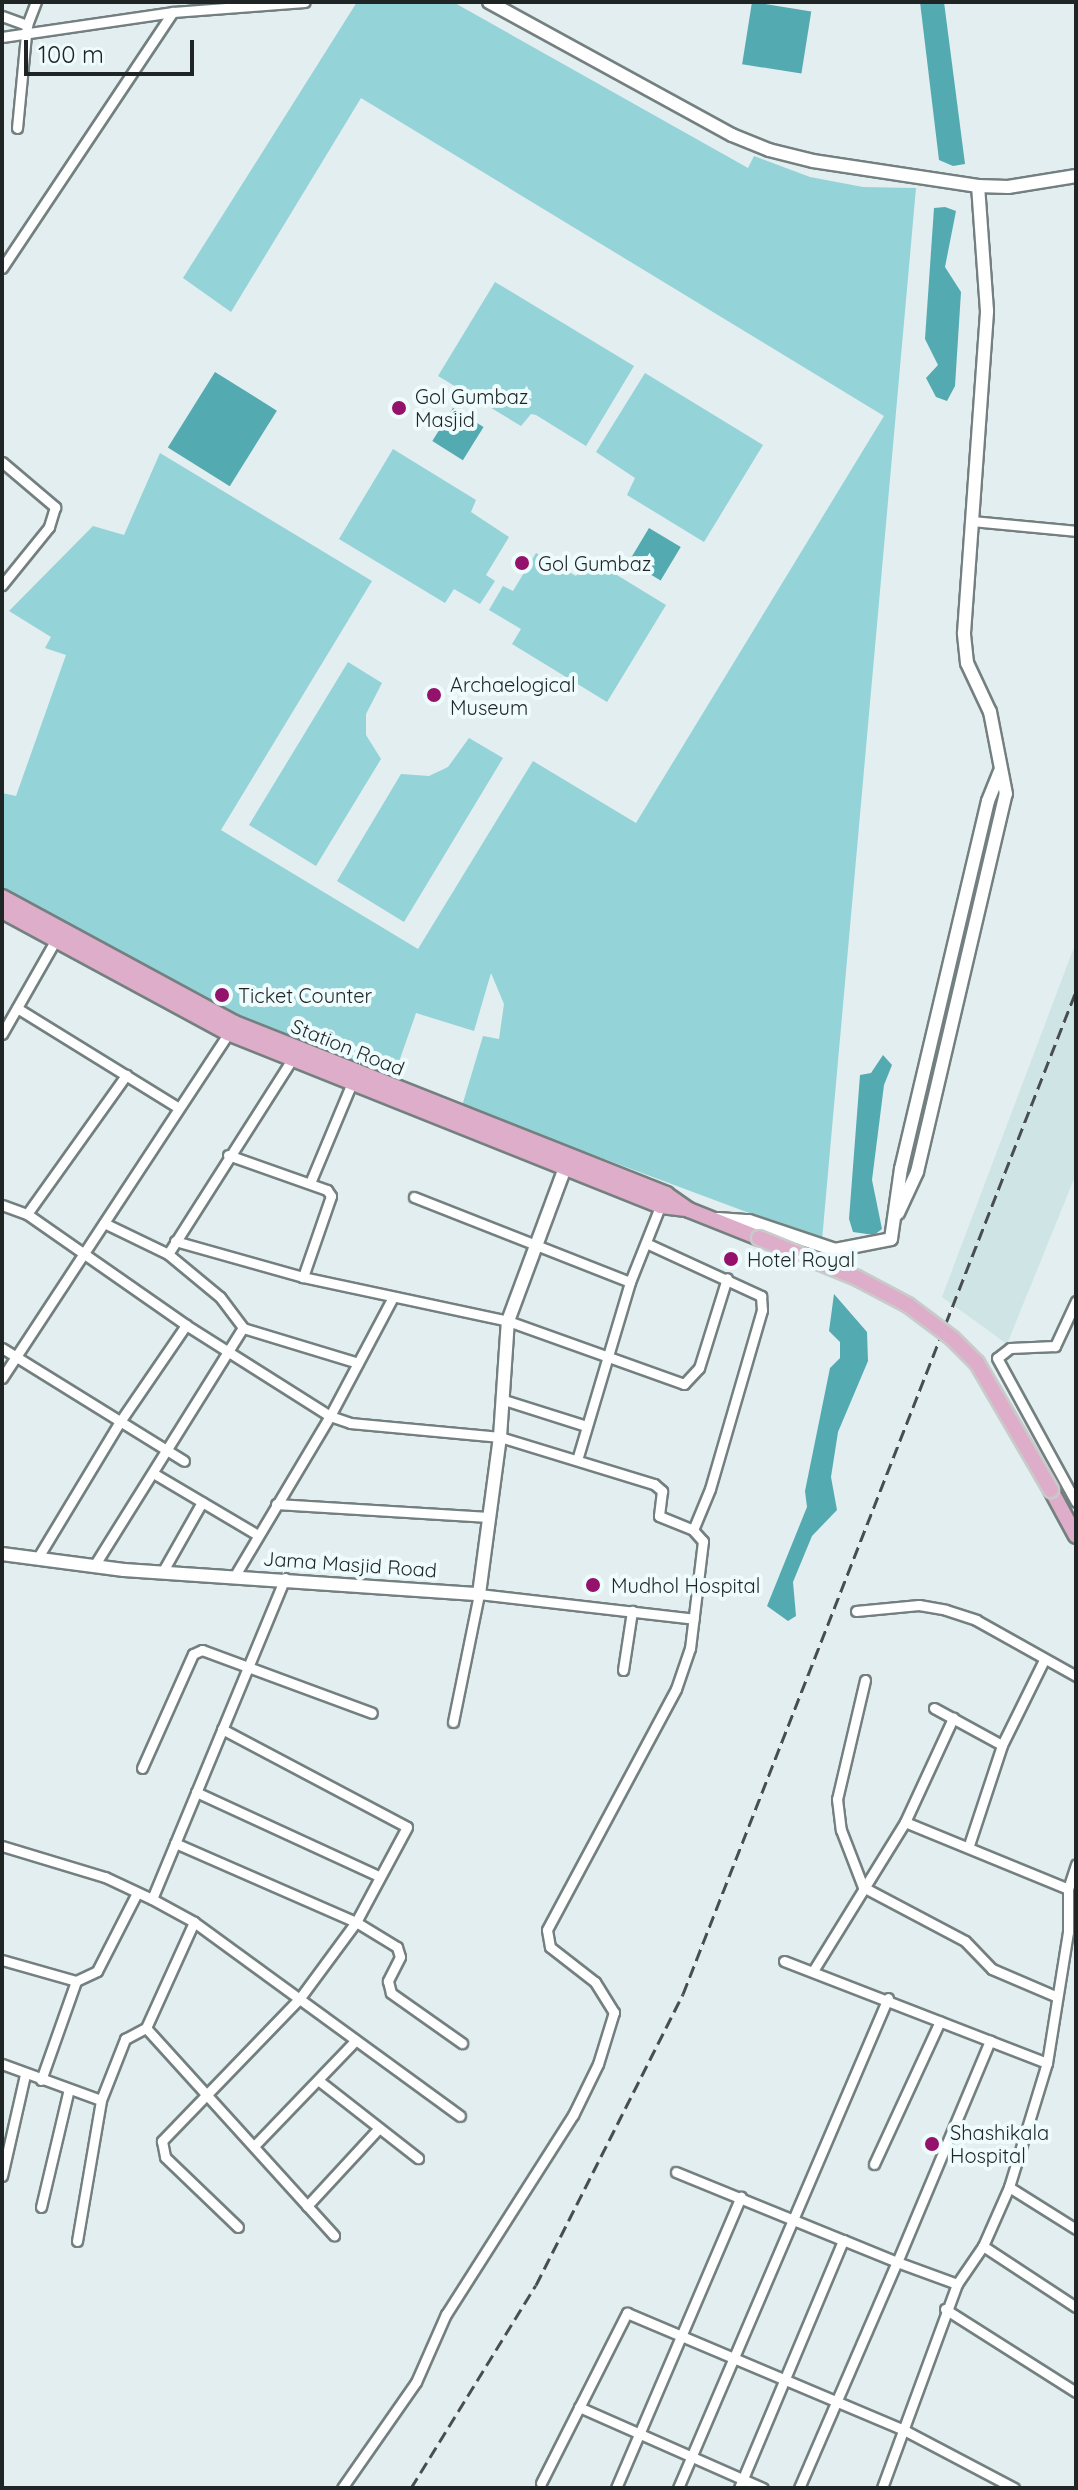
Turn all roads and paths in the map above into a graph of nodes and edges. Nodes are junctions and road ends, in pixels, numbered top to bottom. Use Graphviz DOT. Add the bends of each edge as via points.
graph roads {
  1 [pos="36,2"];
  2 [pos="305,2"];
  3 [pos="489,2"];
  4 [pos="173,12"];
  5 [pos="2,16"];
  6 [pos="27,29"];
  7 [pos="2,37"];
  8 [pos="17,128"];
  9 [pos="1076,176"];
  10 [pos="978,186"];
  11 [pos="2,268"];
  12 [pos="2,462"];
  13 [pos="971,521"];
  14 [pos="1076,531"];
  15 [pos="2,585"];
  16 [pos="2,897"];
  17 [pos="2,911"];
  18 [pos="55,941"];
  19 [pos="17,1008"];
  20 [pos="4,1028"];
  21 [pos="231,1028"];
  22 [pos="292,1059"];
  23 [pos="126,1075"];
  24 [pos="351,1085"];
  25 [pos="179,1108"];
  26 [pos="228,1155"];
  27 [pos="565,1168"];
  28 [pos="310,1183"];
  29 [pos="414,1197"];
  30 [pos="663,1200"];
  31 [pos="2,1205"];
  32 [pos="27,1214"];
  33 [pos="711,1219"];
  34 [pos="104,1223"];
  35 [pos="175,1241"];
  36 [pos="646,1243"];
  37 [pos="534,1244"];
  38 [pos="168,1254"];
  39 [pos="83,1255"];
  40 [pos="303,1277"];
  41 [pos="727,1278"];
  42 [pos="630,1282"];
  43 [pos="392,1299"];
  44 [pos="1076,1301"];
  45 [pos="508,1321"];
  46 [pos="186,1325"];
  47 [pos="243,1328"];
  48 [pos="2,1348"];
  49 [pos="229,1351"];
  50 [pos="15,1356"];
  51 [pos="607,1357"];
  52 [pos="355,1368"];
  53 [pos="2,1378"];
  54 [pos="501,1399"];
  55 [pos="330,1416"];
  56 [pos="119,1423"];
  57 [pos="586,1426"];
  58 [pos="500,1437"];
  59 [pos="167,1451"];
  60 [pos="577,1460"];
  61 [pos="184,1461"];
  62 [pos="153,1473"];
  63 [pos="1075,1497"];
  64 [pos="202,1502"];
  65 [pos="276,1504"];
  66 [pos="489,1517"];
  67 [pos="693,1530"];
  68 [pos="256,1534"];
  69 [pos="1076,1536"];
  70 [pos="2,1554"];
  71 [pos="37,1559"];
  72 [pos="94,1566"];
  73 [pos="163,1571"];
  74 [pos="234,1577"];
  75 [pos="285,1578"];
  76 [pos="479,1594"];
  77 [pos="632,1611"];
  78 [pos="856,1611"];
  79 [pos="694,1619"];
  80 [pos="1044,1660"];
  81 [pos="248,1667"];
  82 [pos="623,1670"];
  83 [pos="1076,1676"];
  84 [pos="865,1680"];
  85 [pos="934,1708"];
  86 [pos="372,1713"];
  87 [pos="953,1718"];
  88 [pos="453,1722"];
  89 [pos="222,1729"];
  90 [pos="1002,1745"];
  91 [pos="142,1768"];
  92 [pos="196,1792"];
  93 [pos="905,1822"];
  94 [pos="175,1843"];
  95 [pos="969,1845"];
  96 [pos="2,1846"];
  97 [pos="1076,1864"];
  98 [pos="379,1876"];
  99 [pos="863,1887"];
  100 [pos="1068,1889"];
  101 [pos="137,1893"];
  102 [pos="152,1899"];
  103 [pos="194,1922"];
  104 [pos="356,1922"];
  105 [pos="2,1960"];
  106 [pos="784,1961"];
  107 [pos="813,1971"];
  108 [pos="76,1981"];
  109 [pos="1055,1996"];
  110 [pos="300,1998"];
  111 [pos="888,1998"];
  112 [pos="940,2021"];
  113 [pos="146,2028"];
  114 [pos="990,2041"];
  115 [pos="354,2042"];
  116 [pos="462,2043"];
  117 [pos="1047,2063"];
  118 [pos="2,2064"];
  119 [pos="25,2075"];
  120 [pos="41,2080"];
  121 [pos="318,2080"];
  122 [pos="69,2089"];
  123 [pos="209,2096"];
  124 [pos="101,2100"];
  125 [pos="460,2116"];
  126 [pos="378,2129"];
  127 [pos="255,2145"];
  128 [pos="418,2158"];
  129 [pos="874,2164"];
  130 [pos="676,2172"];
  131 [pos="2,2176"];
  132 [pos="1009,2187"];
  133 [pos="741,2197"];
  134 [pos="307,2206"];
  135 [pos="41,2207"];
  136 [pos="791,2221"];
  137 [pos="238,2227"];
  138 [pos="1076,2229"];
  139 [pos="334,2235"];
  140 [pos="843,2240"];
  141 [pos="77,2241"];
  142 [pos="983,2246"];
  143 [pos="897,2262"];
  144 [pos="957,2284"];
  145 [pos="1076,2307"];
  146 [pos="945,2309"];
  147 [pos="686,2334"];
  148 [pos="737,2356"];
  149 [pos="786,2377"];
  150 [pos="1076,2392"];
  151 [pos="836,2401"];
  152 [pos="579,2407"];
  153 [pos="906,2431"];
  154 [pos="641,2436"];
  155 [pos="691,2458"];
  156 [pos="541,2483"];
  157 [pos="741,2484"];
  158 [pos="342,2488"];
  159 [pos="616,2488"];
  160 [pos="678,2488"];
  161 [pos="763,2488"];
  162 [pos="799,2488"];
  163 [pos="882,2488"];
  164 [pos="1014,2488"];
  1 -- 6 [label="street"];
  2 -- 4 [label="street"];
  3 -- 10 [label="street" via="732,135 813,161"];
  4 -- 6 [label="street"];
  4 -- 11 [label="street"];
  5 -- 6 [label="street"];
  6 -- 7 [label="street"];
  6 -- 8 [label="street"];
  9 -- 10 [label="street" via="1008,187"];
  10 -- 13 [label="street" via="987,311"];
  12 -- 15 [label="street" via="55,507 49,527"];
  13 -- 14 [label="street"];
  13 -- 33 [label="street" via="967,663 990,712 1006,794 917,1172 887,1242 835,1250 749,1221"];
  16 -- 21 [label="main road, Station Road"];
  17 -- 18 [label="main road, Station Road"];
  18 -- 19 [label="street"];
  18 -- 21 [label="main road, Station Road"];
  19 -- 20 [label="street"];
  19 -- 23 [label="street"];
  21 -- 22 [label="main road, Station Road"];
  21 -- 25 [label="street"];
  21 -- 30 [label="main road, Station Road"];
  22 -- 24 [label="main road, Station Road"];
  22 -- 26 [label="street"];
  23 -- 25 [label="street"];
  23 -- 32 [label="street"];
  24 -- 27 [label="main road, Station Road"];
  24 -- 28 [label="street"];
  25 -- 34 [label="street"];
  26 -- 28 [label="street"];
  26 -- 35 [label="street"];
  27 -- 30 [label="main road, Station Road"];
  27 -- 37 [label="street"];
  28 -- 40 [label="street" via="331,1196"];
  29 -- 37 [label="street"];
  30 -- 33 [label="main road, Station Road"];
  30 -- 36 [label="street"];
  31 -- 32 [label="street"];
  32 -- 39 [label="street"];
  33 -- 69 [label="main road, Station Road, bridge" via="857,1278 908,1305 952,1338 998,1395"];
  34 -- 38 [label="street"];
  34 -- 39 [label="street"];
  35 -- 38 [label="street"];
  35 -- 40 [label="street"];
  36 -- 41 [label="street"];
  36 -- 42 [label="street"];
  37 -- 42 [label="street"];
  37 -- 45 [label="street"];
  38 -- 47 [label="street" via="220,1297"];
  39 -- 46 [label="street"];
  39 -- 50 [label="street"];
  40 -- 43 [label="street"];
  41 -- 51 [label="street" via="690,1383"];
  41 -- 67 [label="street" via="761,1296 762,1310"];
  42 -- 51 [label="street"];
  43 -- 45 [label="street"];
  43 -- 52 [label="street"];
  44 -- 63 [label="street" via="1055,1346 1010,1348 997,1358"];
  45 -- 51 [label="street"];
  45 -- 54 [label="street"];
  46 -- 49 [label="street"];
  46 -- 56 [label="street"];
  47 -- 49 [label="street"];
  47 -- 52 [label="street" via="343,1359"];
  48 -- 50 [label="street"];
  49 -- 55 [label="street"];
  49 -- 59 [label="street"];
  50 -- 53 [label="street"];
  50 -- 56 [label="street"];
  51 -- 57 [label="street"];
  52 -- 55 [label="street"];
  54 -- 57 [label="street"];
  54 -- 58 [label="street"];
  55 -- 58 [label="street" via="350,1423"];
  55 -- 65 [label="street"];
  56 -- 59 [label="street"];
  56 -- 71 [label="street"];
  57 -- 60 [label="street"];
  58 -- 60 [label="street"];
  58 -- 66 [label="street"];
  59 -- 61 [label="street"];
  59 -- 62 [label="street"];
  60 -- 67 [label="street" via="659,1487 659,1516"];
  62 -- 64 [label="street"];
  62 -- 72 [label="street"];
  64 -- 68 [label="street"];
  64 -- 73 [label="street"];
  65 -- 66 [label="street"];
  65 -- 68 [label="street"];
  66 -- 76 [label="street"];
  67 -- 79 [label="street" via="703,1541"];
  68 -- 74 [label="street"];
  70 -- 71 [label="street, Jama Masjid Road"];
  71 -- 72 [label="street, Jama Masjid Road"];
  72 -- 73 [label="street, Jama Masjid Road"];
  73 -- 74 [label="street, Jama Masjid Road"];
  74 -- 75 [label="street, Jama Masjid Road"];
  75 -- 76 [label="street, Jama Masjid Road"];
  75 -- 81 [label="street"];
  76 -- 77 [label="street, Jama Masjid Road"];
  76 -- 88 [label="street"];
  77 -- 79 [label="street, Jama Masjid Road"];
  77 -- 82 [label="street"];
  78 -- 80 [label="street" via="919,1605 946,1610 976,1620"];
  79 -- 158 [label="street" via="676,1689 547,1930 550,1947 595,1982 614,2012 598,2064 573,2115 446,2314 416,2382"];
  80 -- 83 [label="street"];
  80 -- 90 [label="street"];
  81 -- 86 [label="street"];
  81 -- 89 [label="street"];
  81 -- 91 [label="street" via="202,1650 193,1654"];
  84 -- 99 [label="street" via="837,1799 841,1830"];
  85 -- 87 [label="street"];
  87 -- 90 [label="street"];
  87 -- 93 [label="street"];
  89 -- 92 [label="street"];
  89 -- 98 [label="street" via="404,1822 406,1835"];
  90 -- 95 [label="street"];
  92 -- 94 [label="street"];
  92 -- 98 [label="street"];
  93 -- 95 [label="street"];
  93 -- 99 [label="street"];
  94 -- 102 [label="street"];
  94 -- 104 [label="street"];
  95 -- 100 [label="street"];
  96 -- 101 [label="street" via="105,1877"];
  97 -- 100 [label="street"];
  98 -- 104 [label="street"];
  99 -- 107 [label="street"];
  99 -- 109 [label="street" via="965,1941 992,1969"];
  100 -- 109 [label="street" via="1068,1932"];
  101 -- 102 [label="street"];
  101 -- 108 [label="street" via="97,1971"];
  102 -- 103 [label="street"];
  103 -- 110 [label="street"];
  103 -- 113 [label="street"];
  104 -- 110 [label="street"];
  104 -- 116 [label="street" via="399,1951 388,1981 391,1993"];
  105 -- 108 [label="street"];
  106 -- 107 [label="street"];
  107 -- 111 [label="street"];
  108 -- 120 [label="street"];
  109 -- 117 [label="street"];
  110 -- 115 [label="street"];
  110 -- 123 [label="street"];
  111 -- 112 [label="street"];
  111 -- 136 [label="street"];
  112 -- 114 [label="street"];
  112 -- 129 [label="street"];
  113 -- 123 [label="street"];
  113 -- 124 [label="street" via="125,2039"];
  114 -- 117 [label="street"];
  114 -- 143 [label="street"];
  115 -- 121 [label="street"];
  115 -- 125 [label="street"];
  117 -- 132 [label="street"];
  118 -- 119 [label="street"];
  119 -- 120 [label="street"];
  119 -- 131 [label="street"];
  120 -- 122 [label="street"];
  121 -- 126 [label="street"];
  121 -- 127 [label="street"];
  122 -- 124 [label="street"];
  122 -- 135 [label="street"];
  123 -- 127 [label="street"];
  123 -- 137 [label="street" via="166,2132 162,2150"];
  124 -- 141 [label="street"];
  126 -- 128 [label="street"];
  126 -- 134 [label="street"];
  127 -- 134 [label="street"];
  130 -- 133 [label="street"];
  132 -- 138 [label="street"];
  132 -- 142 [label="street"];
  133 -- 136 [label="street"];
  133 -- 147 [label="street"];
  134 -- 139 [label="street"];
  136 -- 140 [label="street"];
  136 -- 148 [label="street"];
  140 -- 143 [label="street"];
  140 -- 149 [label="street"];
  142 -- 144 [label="street"];
  142 -- 145 [label="street"];
  143 -- 144 [label="street"];
  143 -- 151 [label="street"];
  144 -- 146 [label="street"];
  146 -- 150 [label="street"];
  146 -- 153 [label="street"];
  147 -- 148 [label="street"];
  147 -- 152 [label="street" via="636,2313 622,2316"];
  147 -- 154 [label="street"];
  148 -- 149 [label="street"];
  148 -- 155 [label="street"];
  149 -- 151 [label="street"];
  149 -- 157 [label="street"];
  151 -- 153 [label="street"];
  151 -- 162 [label="street"];
  152 -- 154 [label="street"];
  152 -- 156 [label="street"];
  153 -- 163 [label="street"];
  153 -- 164 [label="street"];
  154 -- 155 [label="street"];
  154 -- 159 [label="street"];
  155 -- 157 [label="street"];
  155 -- 160 [label="street"];
  157 -- 161 [label="street"];
}
